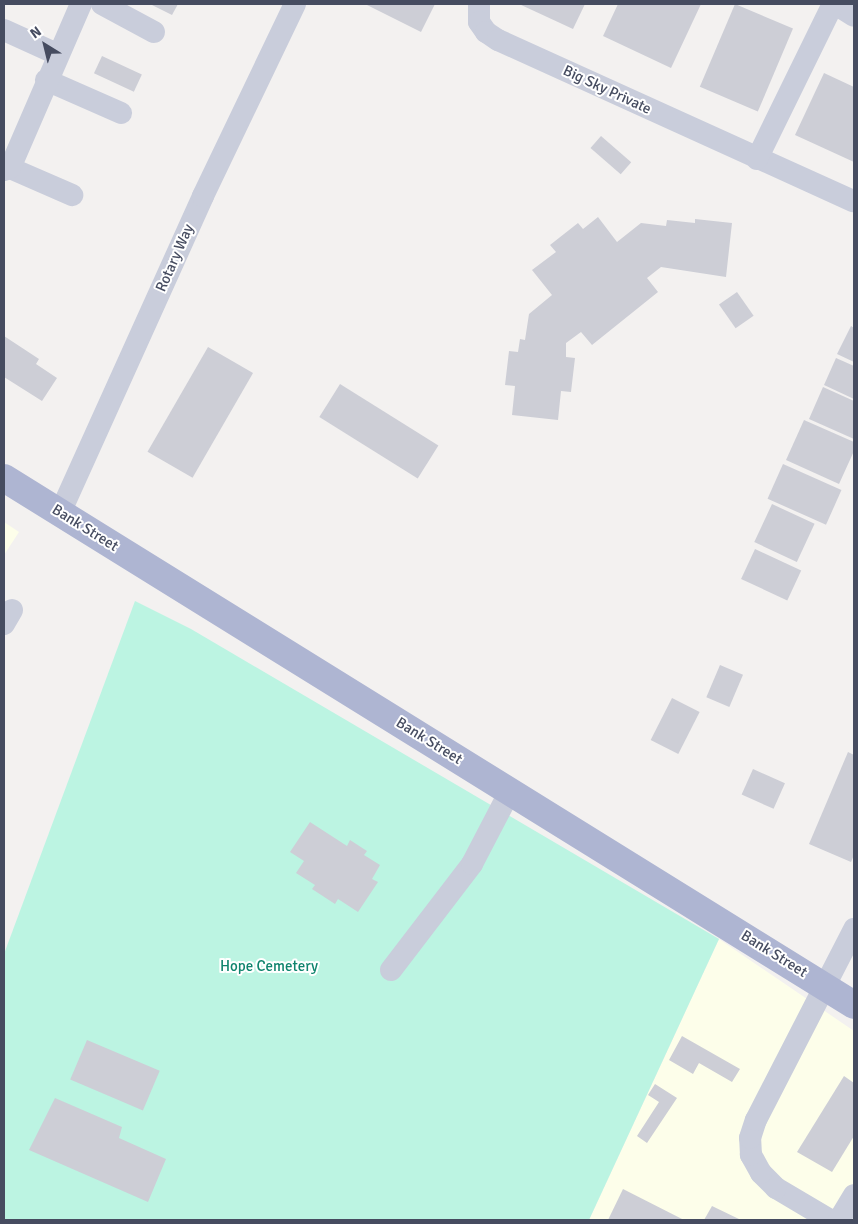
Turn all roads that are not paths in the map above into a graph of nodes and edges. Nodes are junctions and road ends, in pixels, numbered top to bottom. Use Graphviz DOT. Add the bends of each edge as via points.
graph roads {
  1 [pos="81,4"];
  2 [pos="102,4"];
  3 [pos="295,4"];
  4 [pos="478,4"];
  5 [pos="834,4"];
  6 [pos="854,16"];
  7 [pos="4,30"];
  8 [pos="154,32"];
  9 [pos="57,54"];
  10 [pos="46,80"];
  11 [pos="121,113"];
  12 [pos="757,159"];
  13 [pos="7,169"];
  14 [pos="72,194"];
  15 [pos="853,201"];
  16 [pos="4,478"];
  17 [pos="60,513"];
  18 [pos="510,791"];
  19 [pos="854,929"];
  20 [pos="391,970"];
  21 [pos="826,987"];
  22 [pos="854,1005"];
  23 [pos="854,1195"];
  24 [pos="830,1220"];
  25 [pos="839,1220"];
  1 -- 9 [label="street"];
  2 -- 8 [label="street"];
  3 -- 17 [label="street, Rotary Way" via="203,196"];
  4 -- 12 [label="street, Big Sky Private" via="479,22 491,36"];
  5 -- 6 [label="street"];
  5 -- 12 [label="street"];
  7 -- 9 [label="street"];
  9 -- 10 [label="street"];
  10 -- 11 [label="street"];
  10 -- 13 [label="street"];
  12 -- 15 [label="street, Big Sky Private"];
  13 -- 14 [label="street"];
  16 -- 17 [label="main road, Bank Street"];
  17 -- 18 [label="main road, Bank Street"];
  18 -- 20 [label="street" via="472,864"];
  18 -- 21 [label="main road, Bank Street"];
  19 -- 21 [label="street"];
  21 -- 22 [label="main road, Bank Street"];
  21 -- 24 [label="street" via="756,1120 750,1138 751,1154 761,1173 776,1188"];
  23 -- 25 [label="street"];
}
